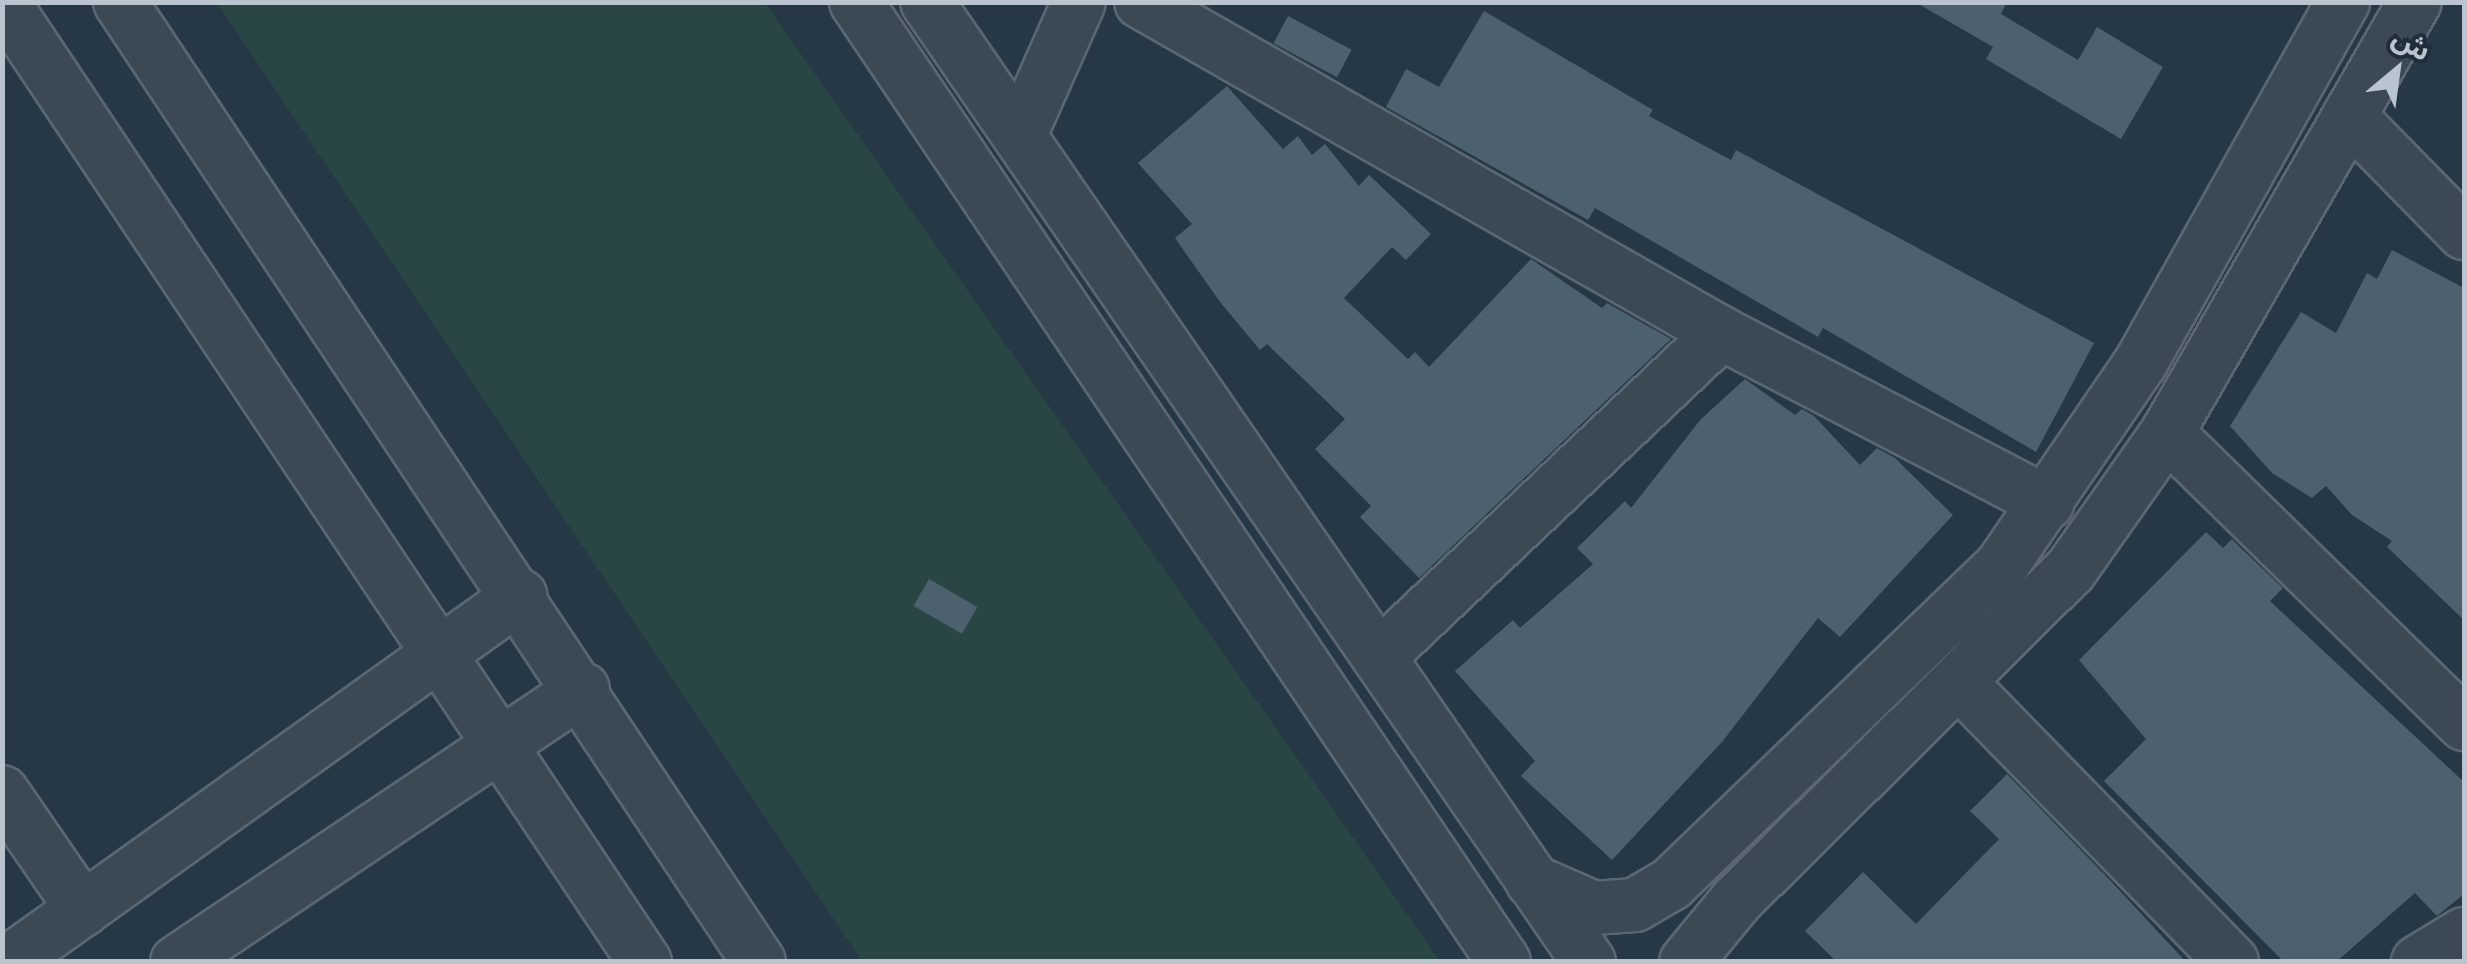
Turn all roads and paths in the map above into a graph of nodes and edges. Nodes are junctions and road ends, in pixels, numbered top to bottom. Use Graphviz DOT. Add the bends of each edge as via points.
graph roads {
  1 [pos="4,2"];
  2 [pos="120,2"];
  3 [pos="856,2"];
  4 [pos="928,2"];
  5 [pos="1079,2"];
  6 [pos="1141,2"];
  7 [pos="2343,2"];
  8 [pos="2415,2"];
  9 [pos="2349,116"];
  10 [pos="1020,134"];
  11 [pos="2464,233"];
  12 [pos="1722,333"];
  13 [pos="2167,433"];
  14 [pos="2047,503"];
  15 [pos="520,596"];
  16 [pos="1382,654"];
  17 [pos="442,658"];
  18 [pos="1961,684"];
  19 [pos="583,689"];
  20 [pos="2464,724"];
  21 [pos="501,746"];
  22 [pos="2,792"];
  23 [pos="1532,882"];
  24 [pos="83,910"];
  25 [pos="2464,934"];
  26 [pos="9,962"];
  27 [pos="177,962"];
  28 [pos="645,962"];
  29 [pos="758,962"];
  30 [pos="1504,962"];
  31 [pos="1589,962"];
  32 [pos="1686,962"];
  33 [pos="2232,962"];
  34 [pos="2418,962"];
  1 -- 17 [label="street"];
  2 -- 15 [label="street"];
  3 -- 30 [label="street"];
  4 -- 10 [label="street"];
  5 -- 10 [label="street"];
  6 -- 12 [label="street"];
  7 -- 14 [label="street" via="2141,362"];
  8 -- 9 [label="street"];
  9 -- 11 [label="street"];
  9 -- 13 [label="street"];
  10 -- 16 [label="street"];
  12 -- 14 [label="street"];
  12 -- 16 [label="street"];
  13 -- 18 [label="street" via="2070,571"];
  13 -- 20 [label="street"];
  14 -- 23 [label="street" via="2002,565 1892,677 1670,884 1634,905 1594,908"];
  15 -- 17 [label="street"];
  15 -- 19 [label="street"];
  16 -- 23 [label="street"];
  17 -- 21 [label="street"];
  17 -- 24 [label="street"];
  18 -- 32 [label="street" via="1738,900"];
  18 -- 33 [label="street"];
  19 -- 21 [label="street"];
  19 -- 29 [label="street"];
  21 -- 27 [label="street"];
  21 -- 28 [label="street"];
  22 -- 24 [label="street"];
  23 -- 31 [label="street"];
  24 -- 26 [label="street"];
  25 -- 34 [label="street"];
}
